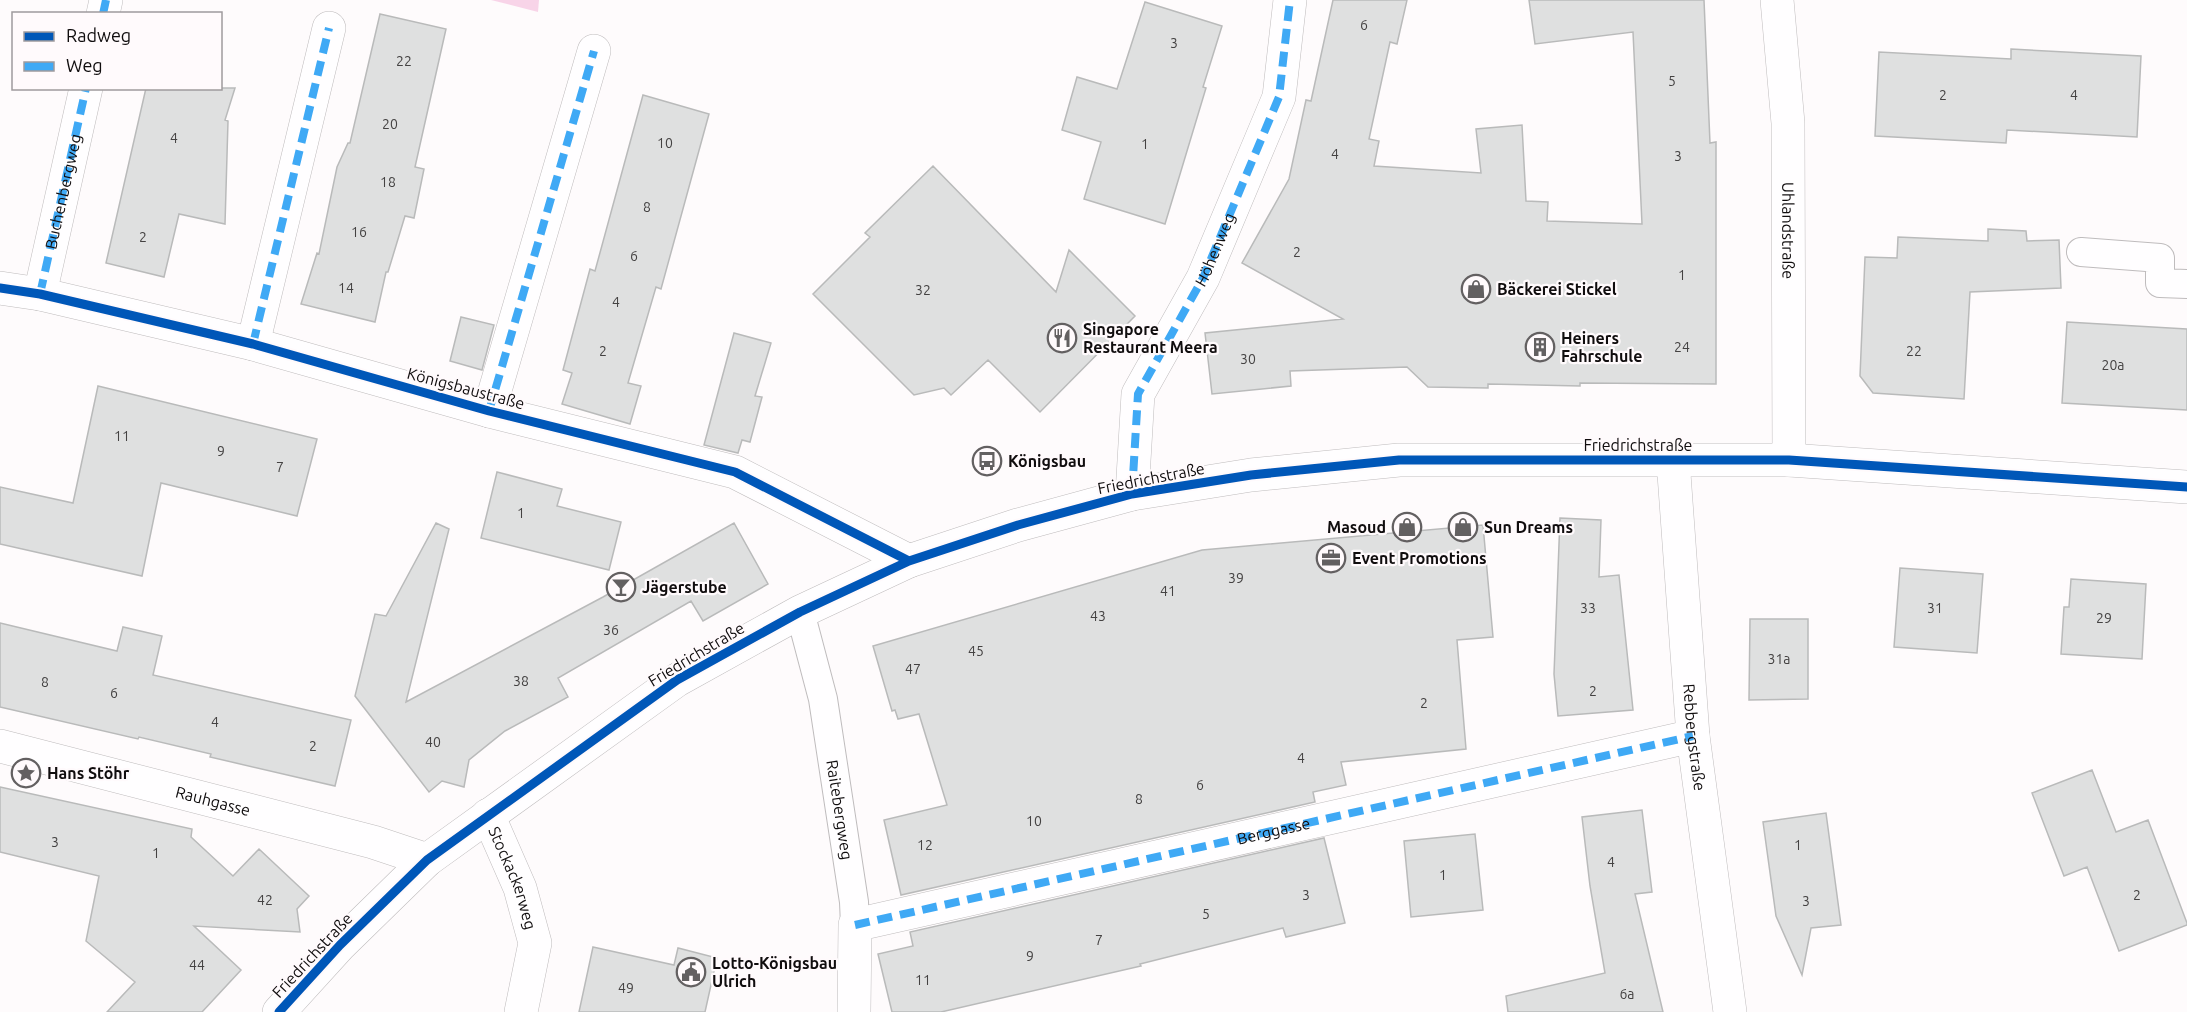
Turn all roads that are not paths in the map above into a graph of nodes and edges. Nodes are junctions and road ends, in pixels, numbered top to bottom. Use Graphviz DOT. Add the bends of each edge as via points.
graph roads {
  1 [pos="1290,0"];
  2 [pos="1777,0"];
  3 [pos="329,28"];
  4 [pos="594,51"];
  5 [pos="86,90"];
  6 [pos="2081,252"];
  7 [pos="2187,284"];
  8 [pos="0,288"];
  9 [pos="40,294"];
  10 [pos="253,344"];
  11 [pos="489,411"];
  12 [pos="1673,460"];
  13 [pos="1789,460"];
  14 [pos="2187,487"];
  15 [pos="1132,494"];
  16 [pos="909,561"];
  17 [pos="800,612"];
  18 [pos="1692,736"];
  19 [pos="0,746"];
  20 [pos="488,814"];
  21 [pos="427,860"];
  22 [pos="855,925"];
  23 [pos="279,1012"];
  24 [pos="521,1012"];
  25 [pos="854,1012"];
  26 [pos="1730,1012"];
  1 -- 15 [label="street, Höhenweg" via="1279,97 1203,278 1138,394"];
  2 -- 13 [label="street, Uhlandstraße" via="1788,123"];
  3 -- 10 [label="street"];
  4 -- 11 [label="street, Königsbaustraße"];
  5 -- 9 [label="street, Buchenbergweg"];
  6 -- 7 [label="lane" via="2160,258 2160,283"];
  8 -- 9 [label="street, Königsbaustraße"];
  9 -- 10 [label="street, Königsbaustraße"];
  10 -- 11 [label="street, Königsbaustraße"];
  11 -- 16 [label="street, Königsbaustraße" via="735,472"];
  12 -- 13 [label="street, Friedrichstraße"];
  12 -- 15 [label="street, Friedrichstraße" via="1399,460 1251,475"];
  12 -- 18 [label="street, Rebbergstraße"];
  13 -- 14 [label="street, Friedrichstraße"];
  15 -- 16 [label="street, Friedrichstraße" via="1018,525"];
  16 -- 17 [label="street, Friedrichstraße"];
  17 -- 20 [label="street, Friedrichstraße" via="677,680"];
  17 -- 22 [label="lane, Raitebergweg" via="824,699"];
  18 -- 22 [label="street, Berggasse"];
  18 -- 26 [label="street, Rebbergstraße"];
  19 -- 21 [label="street, Rauhgasse" via="374,842"];
  20 -- 21 [label="street, Friedrichstraße"];
  20 -- 24 [label="street, Stockackerweg" via="520,888 535,943"];
  21 -- 23 [label="street, Friedrichstraße" via="340,945"];
  22 -- 25 [label="street, Raitebergweg"];
}
